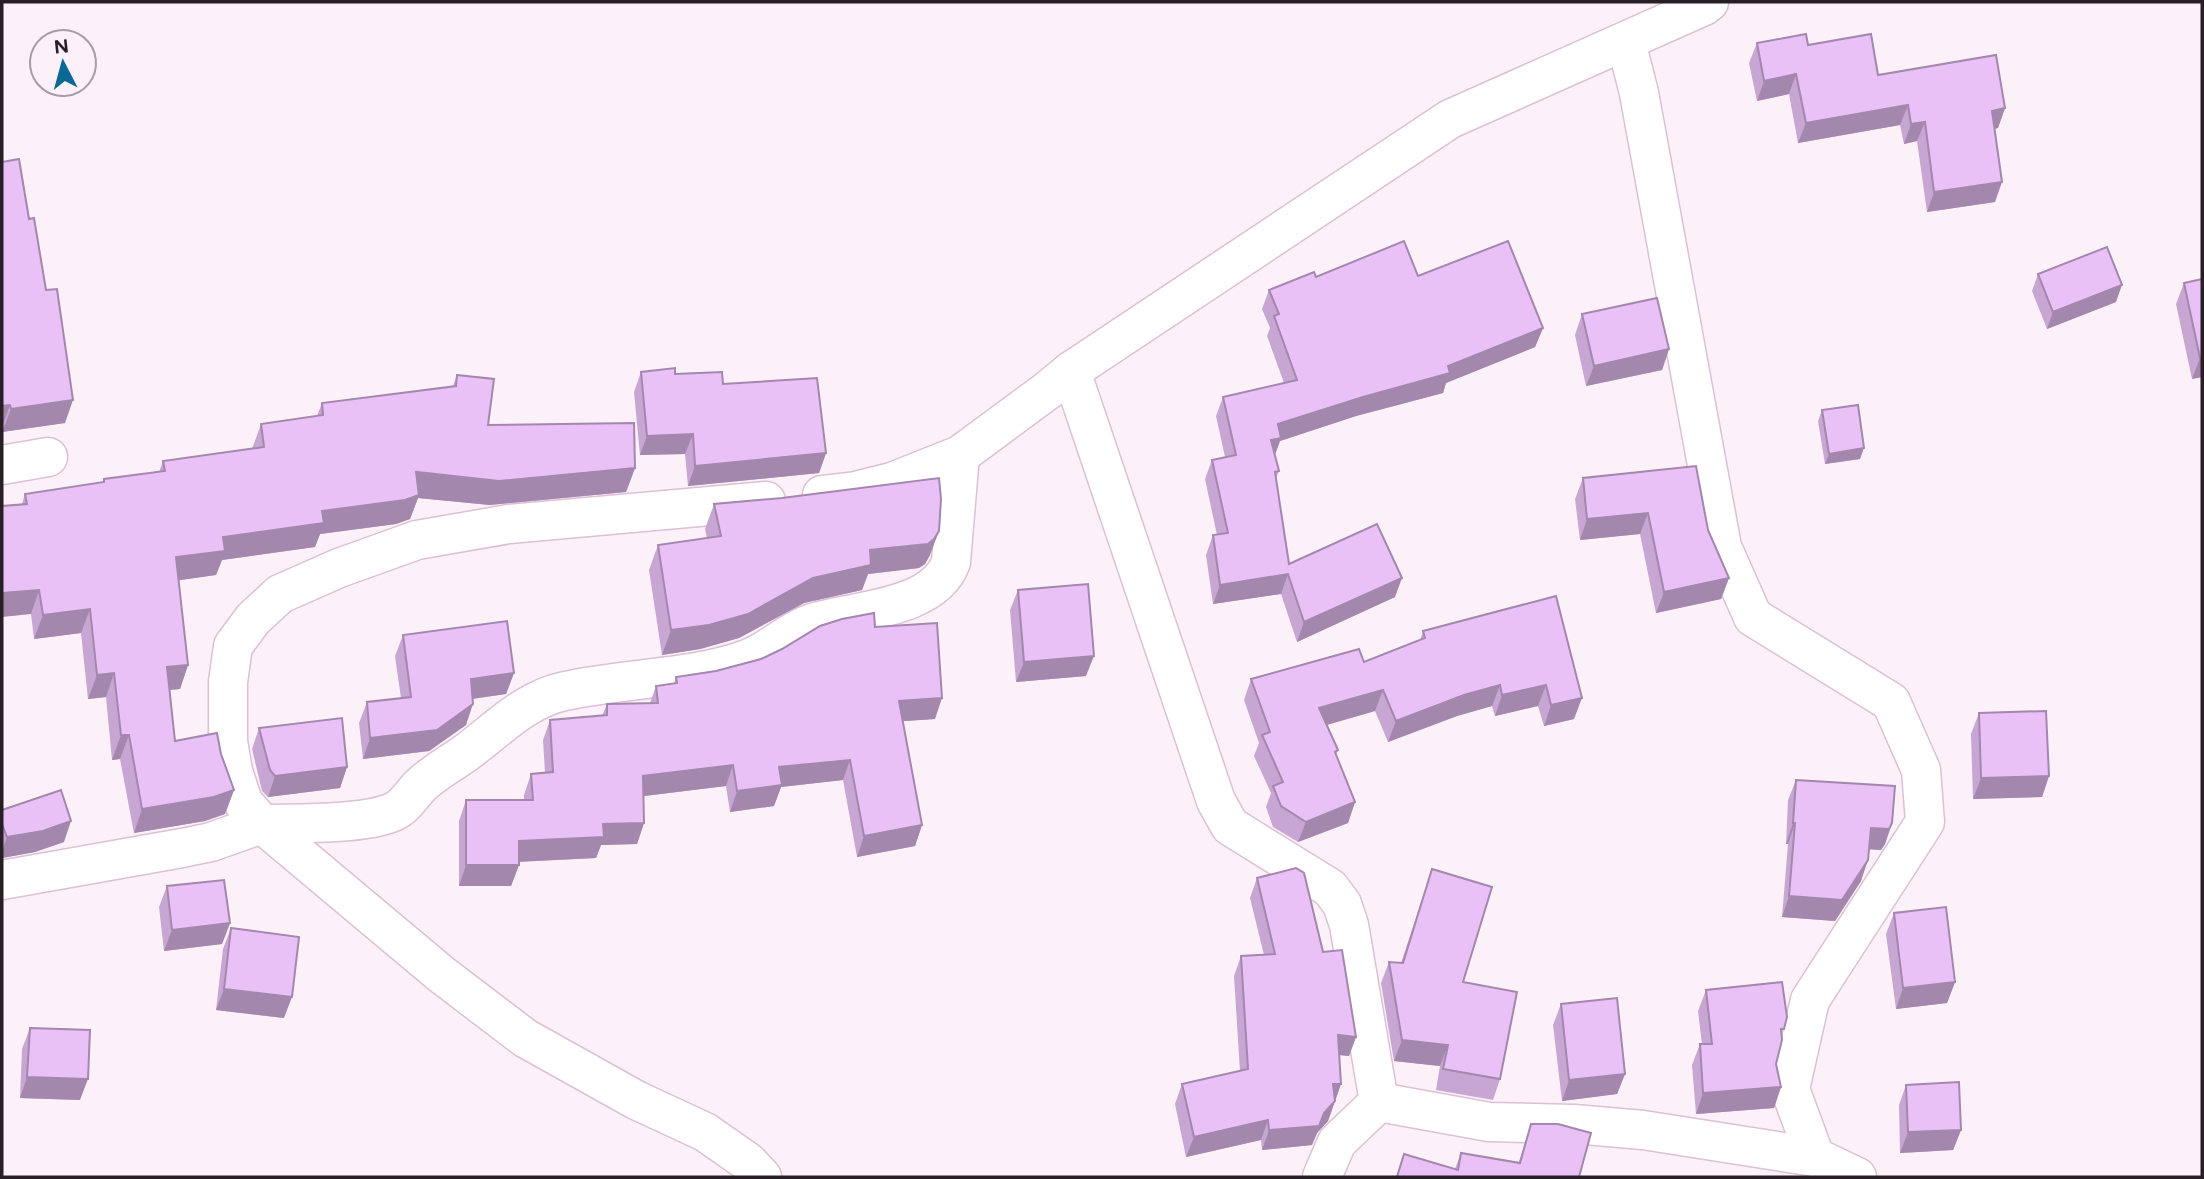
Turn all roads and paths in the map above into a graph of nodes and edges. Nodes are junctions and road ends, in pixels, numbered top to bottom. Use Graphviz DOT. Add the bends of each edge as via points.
graph roads {
  1 [pos="1709,2"];
  2 [pos="1626,42"];
  3 [pos="1071,370"];
  4 [pos="960,455"];
  5 [pos="48,457"];
  6 [pos="2,466"];
  7 [pos="262,824"];
  8 [pos="2,880"];
  9 [pos="1379,1102"];
  10 [pos="1815,1157"];
  11 [pos="762,1177"];
  12 [pos="1322,1177"];
  13 [pos="1857,1177"];
  1 -- 2 [label="street"];
  2 -- 3 [label="street" via="1450,119"];
  2 -- 10 [label="street" via="1722,547 1753,617 1891,702 1921,770 1925,822 1810,1000 1790,1089"];
  3 -- 4 [label="street"];
  3 -- 9 [label="street" via="1216,801 1230,825 1330,888 1342,904"];
  4 -- 7 [label="street" via="951,562 937,584 921,594 810,624 738,662 562,691 535,702 390,813 343,821"];
  4 -- 7 [label="street" via="856,491 509,524 417,540 280,594 233,646 228,682 233,771 243,802"];
  5 -- 6 [label="street"];
  7 -- 8 [label="street" via="211,842"];
  7 -- 11 [label="street" via="525,1038 636,1100 705,1132"];
  9 -- 10 [label="street" via="1489,1122 1643,1130"];
  9 -- 12 [label="street" via="1337,1143"];
  10 -- 13 [label="street"];
}
